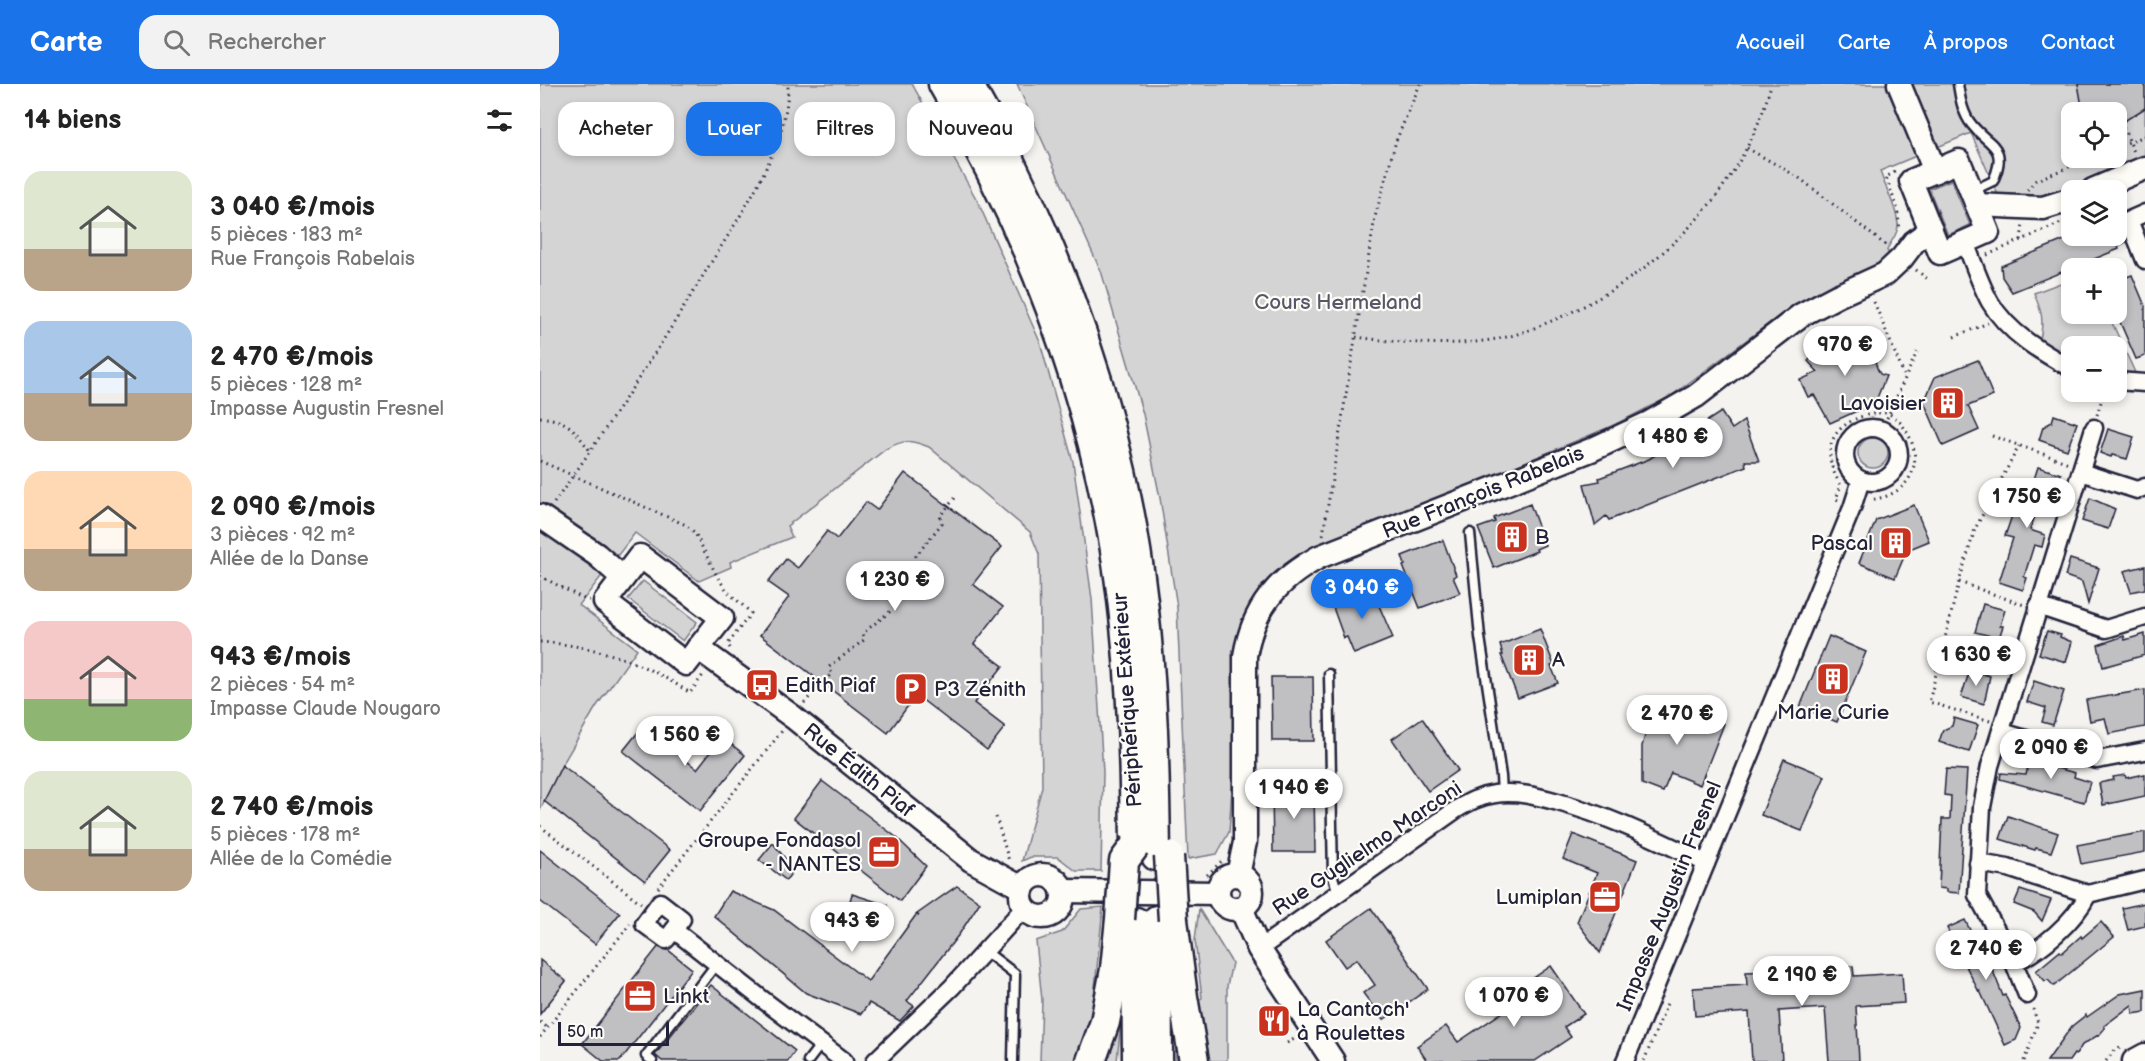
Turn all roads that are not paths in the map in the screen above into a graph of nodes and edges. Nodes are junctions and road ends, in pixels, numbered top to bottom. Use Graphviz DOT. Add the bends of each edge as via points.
graph roads {
  1 [pos="943,84"];
  2 [pos="968,84"];
  3 [pos="1899,84"];
  4 [pos="1958,84"];
  5 [pos="2143,169"];
  6 [pos="1935,171"];
  7 [pos="2117,180"];
  8 [pos="1974,198"];
  9 [pos="2061,203"];
  10 [pos="2145,213"];
  11 [pos="1931,230"];
  12 [pos="1965,243"];
  13 [pos="2145,260"];
  14 [pos="2061,362"];
  15 [pos="2127,382"];
  16 [pos="2145,383"];
  17 [pos="2094,428"];
  18 [pos="2082,470"];
  19 [pos="1861,480"];
  20 [pos="2145,487"];
  21 [pos="546,512"];
  22 [pos="1470,533"];
  23 [pos="623,578"];
  24 [pos="2037,608"];
  25 [pos="2145,617"];
  26 [pos="698,648"];
  27 [pos="1329,674"];
  28 [pos="2002,728"];
  29 [pos="2145,751"];
  30 [pos="1502,793"];
  31 [pos="1153,853"];
  32 [pos="1978,862"];
  33 [pos="1706,863"];
  34 [pos="1233,865"];
  35 [pos="2145,880"];
  36 [pos="1210,886"];
  37 [pos="1062,891"];
  38 [pos="1338,893"];
  39 [pos="2088,894"];
  40 [pos="1023,898"];
  41 [pos="1241,908"];
  42 [pos="648,909"];
  43 [pos="1146,920"];
  44 [pos="1259,949"];
  45 [pos="985,951"];
  46 [pos="717,963"];
  47 [pos="2013,963"];
  48 [pos="2027,994"];
  49 [pos="821,1044"];
  50 [pos="2145,1055"];
  51 [pos="881,1059"];
  52 [pos="652,1061"];
  53 [pos="808,1061"];
  54 [pos="844,1061"];
  55 [pos="1013,1061"];
  56 [pos="1091,1061"];
  57 [pos="1137,1061"];
  58 [pos="1158,1061"];
  59 [pos="1194,1061"];
  60 [pos="1334,1061"];
  61 [pos="1625,1061"];
  62 [pos="2134,1061"];
  1 -- 31 [label="highway, Périphérique Extérieur" via="1027,248 1068,357 1094,450 1114,545 1131,705"];
  2 -- 31 [label="highway" via="1044,235 1076,316 1121,472 1139,568 1149,655 1154,751"];
  3 -- 6 [label="street"];
  4 -- 8 [label="lane" via="1968,120 1998,154 1993,182"];
  5 -- 7 [label="street"];
  6 -- 8 [label="street" via="1959,161"];
  6 -- 11 [label="street" via="1911,181"];
  8 -- 9 [label="street" via="2043,208"];
  8 -- 12 [label="street" via="1988,232"];
  10 -- 13 [label="street" via="2129,220"];
  11 -- 12 [label="street" via="1940,253"];
  11 -- 34 [label="street, Rue François Rabelais" via="1914,242 1885,274 1801,315 1696,396 1649,423 1591,450 1319,557 1282,581 1258,614 1247,643 1245,842"];
  12 -- 14 [label="street" via="1990,302 2028,342"];
  15 -- 16 [label="street"];
  17 -- 18 [label="street"];
  18 -- 20 [label="street" via="2137,490"];
  18 -- 24 [label="street"];
  19 -- 19 [label="street" via="1885,479 1897,466 1898,446 1885,422 1860,430 1847,443 1846,465"];
  19 -- 33 [label="street, Impasse Augustin Fresnel"];
  21 -- 23 [label="street"];
  22 -- 30 [label="lane"];
  23 -- 26 [label="street" via="605,602 686,664"];
  23 -- 26 [label="street" via="640,556 722,618"];
  24 -- 25 [label="street" via="2106,628"];
  24 -- 28 [label="street"];
  26 -- 40 [label="street, Rue Édith Piaf" via="793,717"];
  27 -- 38 [label="lane" via="1333,877"];
  28 -- 29 [label="street" via="2097,760"];
  28 -- 32 [label="street" via="1982,807"];
  30 -- 33 [label="street, Rue Guglielmo Marconi" via="1532,795 1586,810"];
  30 -- 38 [label="street, Rue Guglielmo Marconi" via="1471,800"];
  31 -- 43 [label="highway, bridge"];
  31 -- 43 [label="highway, bridge" via="1124,861"];
  32 -- 39 [label="street"];
  32 -- 47 [label="street" via="1977,895"];
  33 -- 61 [label="street, Impasse Augustin Fresnel"];
  34 -- 36 [label="street" via="1218,888"];
  34 -- 41 [label="street" via="1252,890 1250,901"];
  35 -- 39 [label="street"];
  36 -- 37 [label="street"];
  36 -- 41 [label="street" via="1230,909"];
  37 -- 40 [label="street" via="1055,879 1043,874 1030,878"];
  37 -- 40 [label="street" via="1060,905 1050,915 1036,916"];
  38 -- 44 [label="street, Rue Guglielmo Marconi"];
  39 -- 47 [label="street" via="2081,909 2032,954"];
  40 -- 45 [label="street"];
  41 -- 44 [label="street"];
  42 -- 46 [label="street" via="660,902 682,919 674,930"];
  43 -- 56 [label="highway" via="1115,969 1105,1022"];
  43 -- 57 [label="highway"];
  43 -- 58 [label="highway"];
  43 -- 59 [label="highway" via="1183,997"];
  44 -- 60 [label="street"];
  45 -- 51 [label="street"];
  45 -- 55 [label="lane" via="1015,974"];
  46 -- 49 [label="street"];
  46 -- 52 [label="lane" via="646,1056"];
  47 -- 48 [label="street"];
  49 -- 53 [label="lane"];
  49 -- 54 [label="street"];
  50 -- 62 [label="street"];
}
